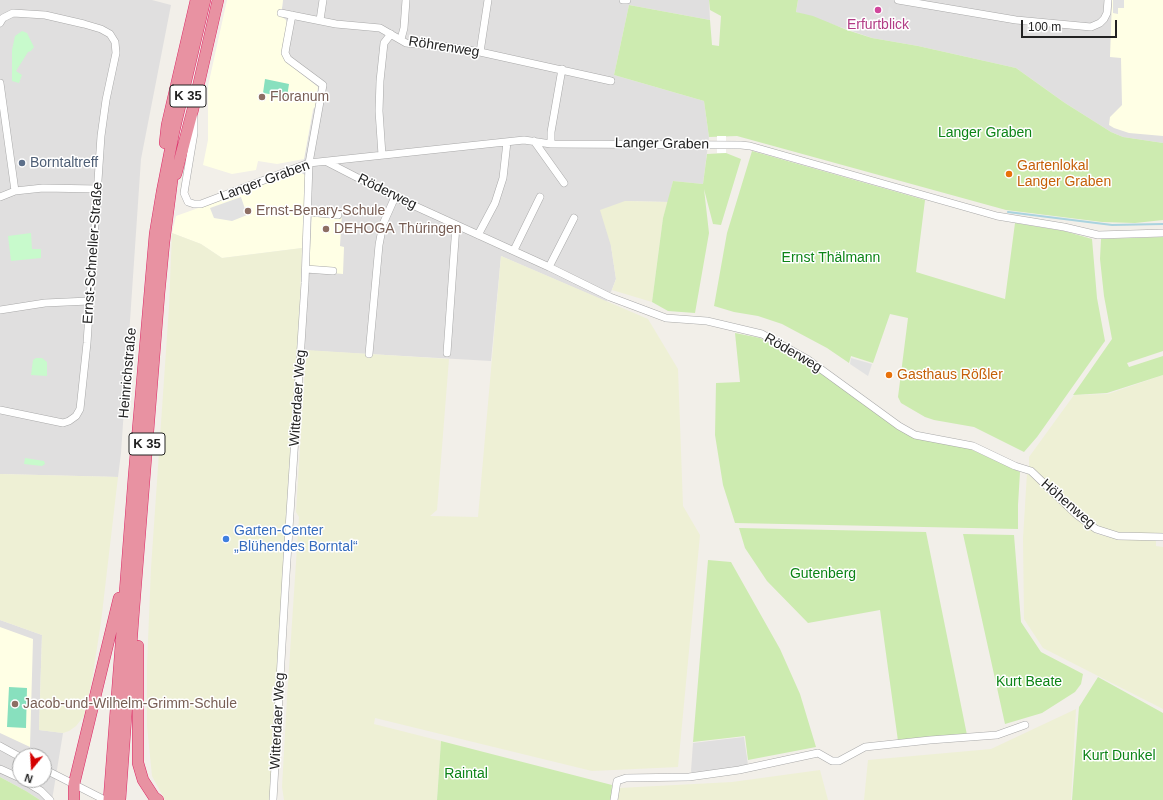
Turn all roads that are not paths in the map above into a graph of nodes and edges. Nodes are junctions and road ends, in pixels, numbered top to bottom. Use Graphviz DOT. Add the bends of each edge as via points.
graph roads {
  1 [pos="196,0"];
  2 [pos="205,0"];
  3 [pos="210,0"];
  4 [pos="218,0"];
  5 [pos="323,0"];
  6 [pos="406,0"];
  7 [pos="488,0"];
  8 [pos="898,0"];
  9 [pos="1108,0"];
  10 [pos="281,13"];
  11 [pos="292,15"];
  12 [pos="320,20"];
  13 [pos="0,23"];
  14 [pos="391,34"];
  15 [pos="401,39"];
  16 [pos="480,52"];
  17 [pos="562,69"];
  18 [pos="612,80"];
  19 [pos="0,83"];
  20 [pos="193,109"];
  21 [pos="534,141"];
  22 [pos="507,142"];
  23 [pos="551,144"];
  24 [pos="382,155"];
  25 [pos="327,162"];
  26 [pos="309,163"];
  27 [pos="564,183"];
  28 [pos="97,189"];
  29 [pos="15,191"];
  30 [pos="166,193"];
  31 [pos="0,197"];
  32 [pos="395,197"];
  33 [pos="540,197"];
  34 [pos="308,212"];
  35 [pos="338,215"];
  36 [pos="574,218"];
  37 [pos="456,225"];
  38 [pos="1163,233"];
  39 [pos="478,235"];
  40 [pos="514,250"];
  41 [pos="549,267"];
  42 [pos="306,269"];
  43 [pos="333,271"];
  44 [pos="89,302"];
  45 [pos="0,310"];
  46 [pos="447,353"];
  47 [pos="369,354"];
  48 [pos="0,410"];
  49 [pos="1024,469"];
  50 [pos="1163,538"];
  51 [pos="127,570"];
  52 [pos="133,619"];
  53 [pos="1025,725"];
  54 [pos="0,746"];
  55 [pos="12,753"];
  56 [pos="0,769"];
  57 [pos="52,773"];
  58 [pos="12,774"];
  59 [pos="74,784"];
  60 [pos="36,788"];
  61 [pos="50,800"];
  62 [pos="74,800"];
  63 [pos="105,800"];
  64 [pos="109,800"];
  65 [pos="120,800"];
  66 [pos="158,800"];
  67 [pos="273,800"];
  68 [pos="614,800"];
  1 -- 30 [label="highway, K 35" via="167,125 158,184"];
  2 -- 30 [label="highway, Heinrichstraße / K 35" via="174,131"];
  3 -- 30 [label="highway, Heinrichstraße / K 35"];
  4 -- 20 [label="highway, K 35"];
  5 -- 12 [label="street"];
  6 -- 15 [label="street"];
  7 -- 16 [label="street"];
  8 -- 9 [label="street" via="1016,20 1091,27 1100,24 1104,19"];
  10 -- 11 [label="street, Röhrenweg"];
  11 -- 12 [label="street, Röhrenweg"];
  11 -- 26 [label="street, Witterdaer Weg" via="285,53 288,59 323,85"];
  12 -- 14 [label="street, Röhrenweg" via="380,28"];
  13 -- 28 [label="street, Ernst-Schneller-Straße" via="3,18 13,13 44,15 101,29 110,34 115,42 116,53 100,136"];
  14 -- 15 [label="street, Röhrenweg"];
  14 -- 24 [label="street" via="384,43 380,81 378,111"];
  15 -- 16 [label="street, Röhrenweg" via="406,43"];
  16 -- 17 [label="street, Röhrenweg"];
  17 -- 18 [label="street, Röhrenweg"];
  17 -- 23 [label="street"];
  19 -- 29 [label="street"];
  20 -- 26 [label="street, Langer Graben" via="194,133 184,193 188,202 208,202"];
  20 -- 30 [label="highway, K 35"];
  21 -- 22 [label="street, Langer Graben"];
  21 -- 23 [label="street, Langer Graben"];
  21 -- 27 [label="street"];
  22 -- 24 [label="street, Langer Graben"];
  22 -- 39 [label="street" via="503,178 495,202"];
  23 -- 38 [label="street, Langer Graben" via="750,146 997,216 1098,235"];
  24 -- 25 [label="street, Langer Graben"];
  25 -- 26 [label="street, Langer Graben"];
  25 -- 32 [label="street, Röderweg"];
  26 -- 34 [label="street, Witterdaer Weg"];
  28 -- 29 [label="street" via="44,188"];
  28 -- 44 [label="street, Ernst-Schneller-Straße"];
  29 -- 31 [label="street"];
  30 -- 51 [label="highway, Heinrichstraße / K 35" via="155,234"];
  30 -- 52 [label="highway, Heinrichstraße / K 35"];
  32 -- 37 [label="street, Röderweg"];
  32 -- 47 [label="street" via="383,224 379,245"];
  33 -- 40 [label="street"];
  34 -- 35 [label="street"];
  34 -- 42 [label="street, Witterdaer Weg"];
  36 -- 41 [label="street"];
  37 -- 39 [label="street, Röderweg"];
  37 -- 46 [label="street"];
  39 -- 40 [label="street, Röderweg"];
  40 -- 41 [label="street, Röderweg"];
  41 -- 49 [label="street, Röderweg" via="610,297 666,318 707,321 762,334 807,358 915,435 973,446"];
  42 -- 43 [label="street"];
  42 -- 67 [label="street, Witterdaer Weg"];
  44 -- 45 [label="street" via="45,302"];
  44 -- 48 [label="street, Ernst-Schneller-Straße" via="81,403 76,416 63,423"];
  49 -- 50 [label="street, Höhenweg" via="1031,471 1077,515 1096,529 1118,536"];
  51 -- 59 [label="highway"];
  51 -- 64 [label="highway, Heinrichstraße / K 35"];
  52 -- 65 [label="highway, Heinrichstraße / K 35"];
  52 -- 66 [label="highway" via="138,628 138,763 143,780"];
  53 -- 68 [label="street" via="998,735 865,747 839,761 832,761 818,753 739,770 689,777 626,778 618,781"];
  54 -- 55 [label="street"];
  56 -- 58 [label="street"];
  57 -- 59 [label="street"];
  59 -- 62 [label="highway"];
  59 -- 63 [label="street"];
  60 -- 61 [label="street"];
}
